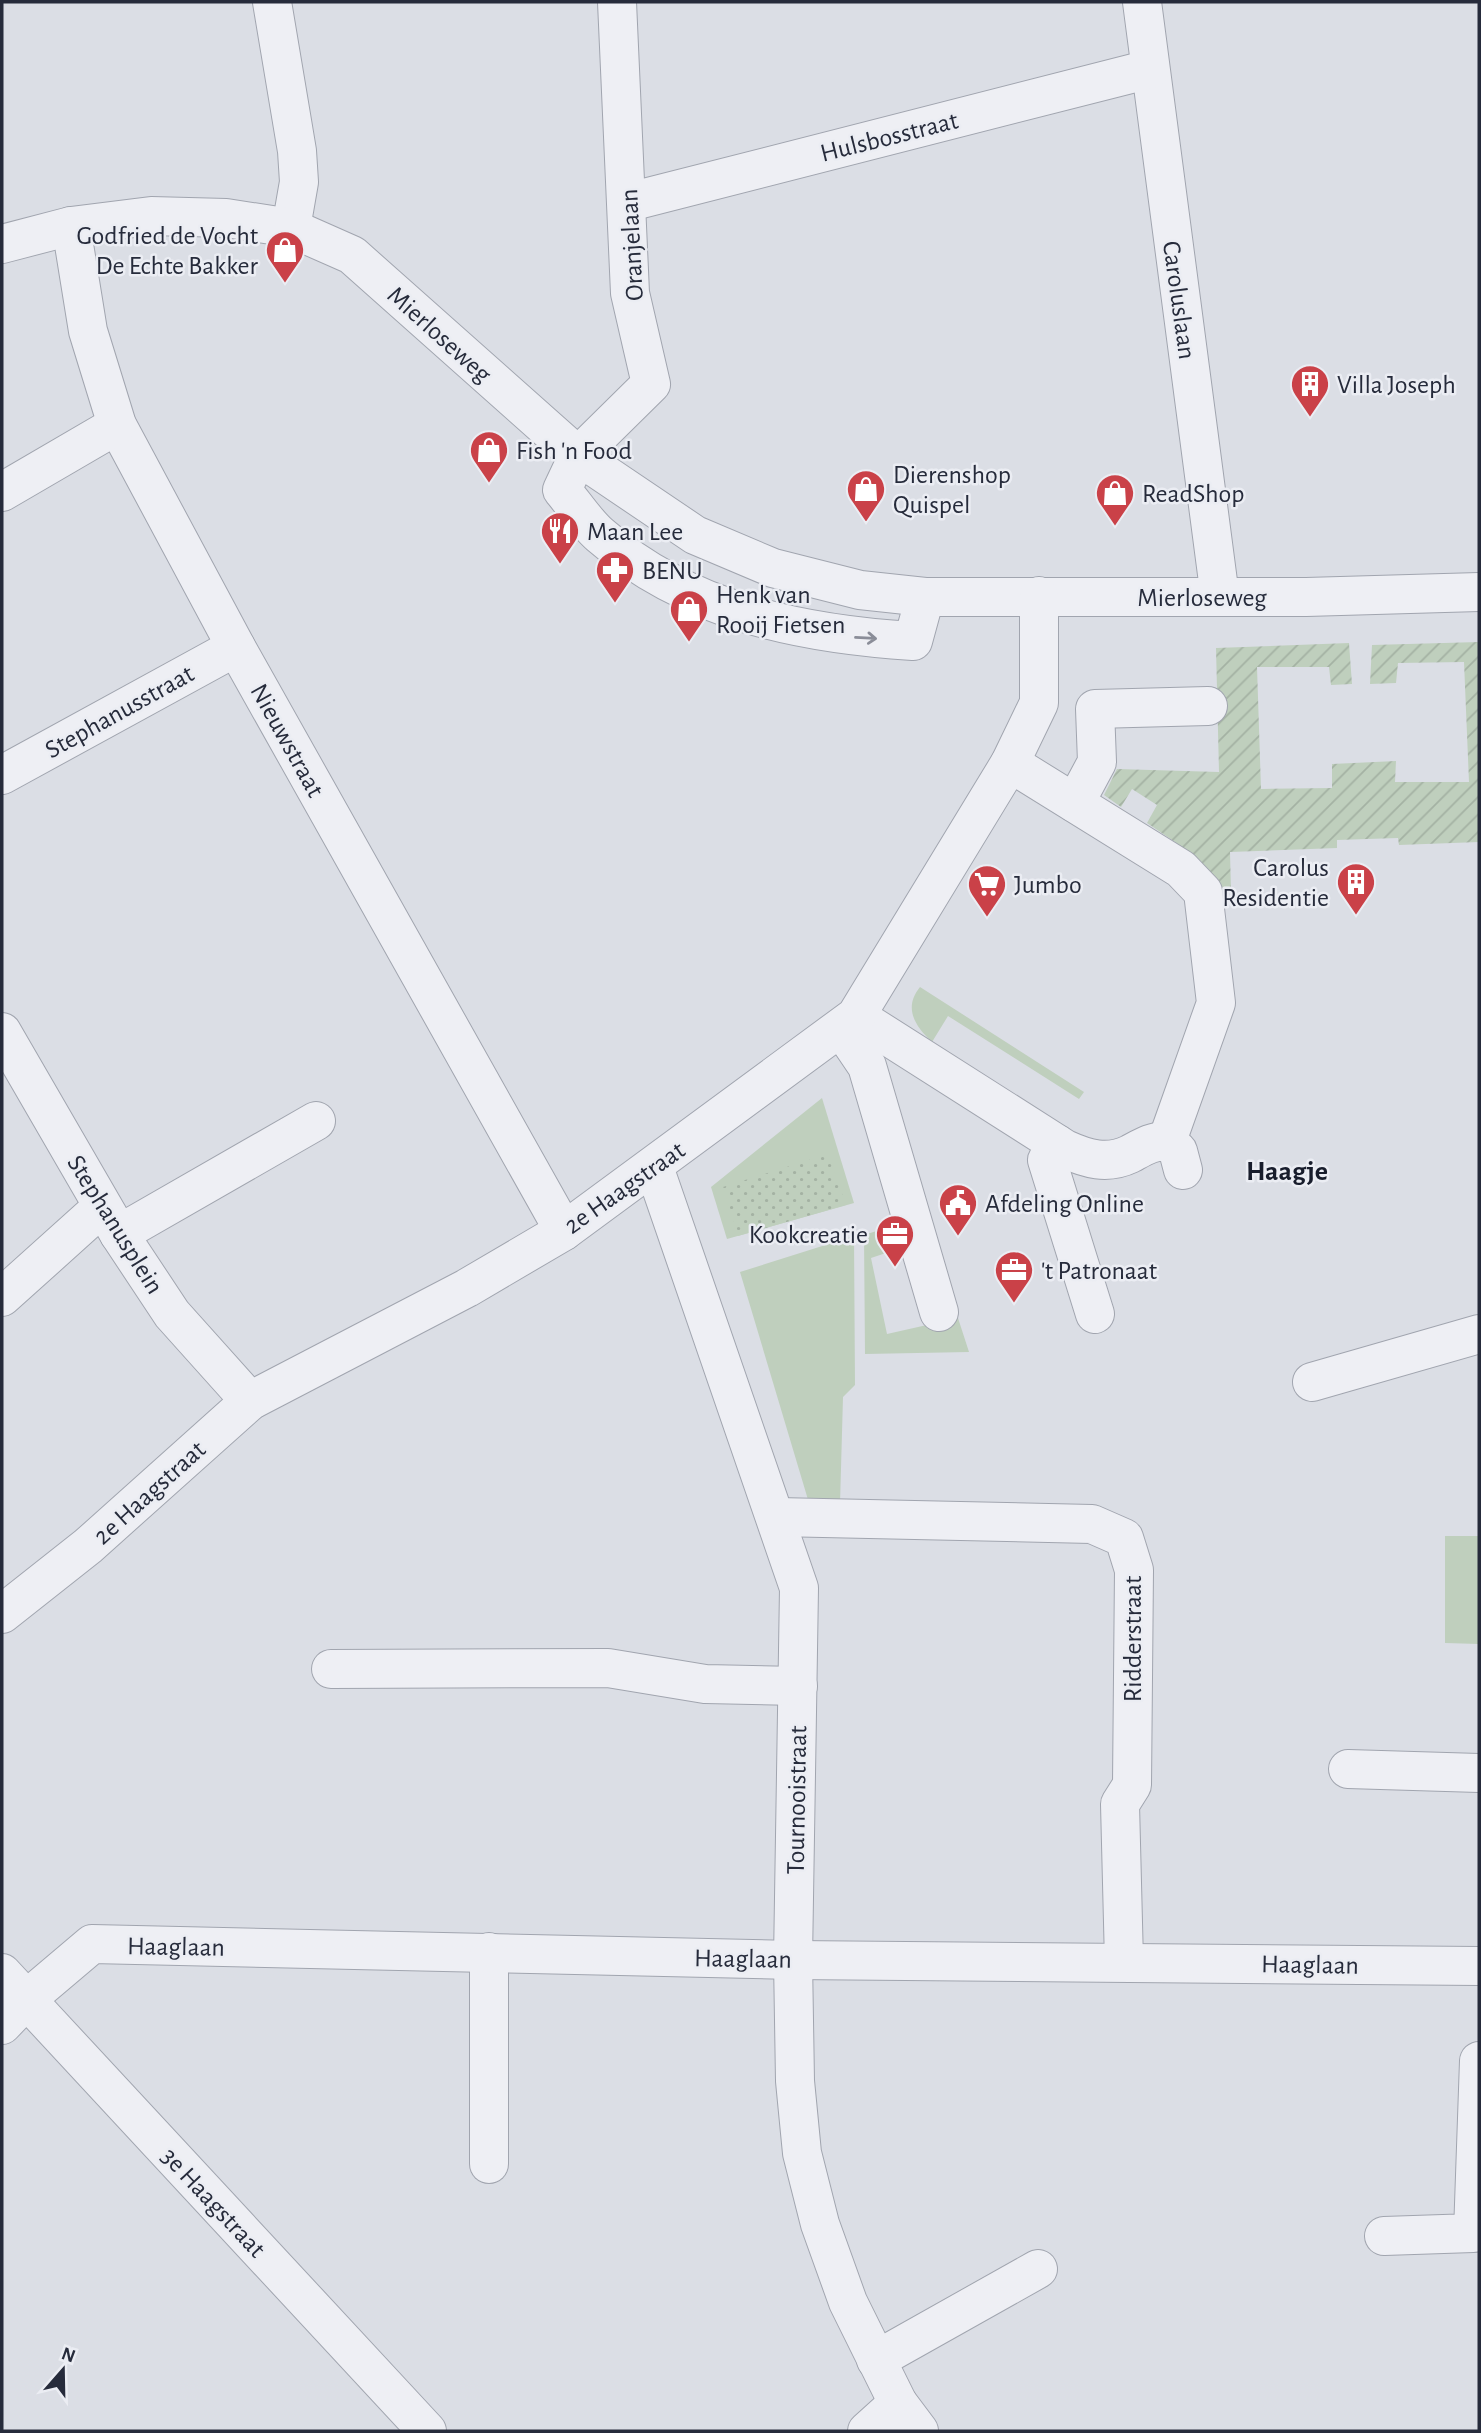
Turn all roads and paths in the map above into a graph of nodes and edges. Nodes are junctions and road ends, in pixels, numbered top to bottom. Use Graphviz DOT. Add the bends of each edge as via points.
graph roads {
  1 [pos="272,2"];
  2 [pos="617,2"];
  3 [pos="1142,2"];
  4 [pos="1150,69"];
  5 [pos="629,202"];
  6 [pos="71,226"];
  7 [pos="291,228"];
  8 [pos="2,244"];
  9 [pos="117,425"];
  10 [pos="578,456"];
  11 [pos="2,492"];
  12 [pos="1479,592"];
  13 [pos="1039,596"];
  14 [pos="925,597"];
  15 [pos="1220,597"];
  16 [pos="236,647"];
  17 [pos="1208,706"];
  18 [pos="1010,763"];
  19 [pos="2,775"];
  20 [pos="1075,803"];
  21 [pos="849,1022"];
  22 [pos="2,1032"];
  23 [pos="316,1121"];
  24 [pos="1057,1144"];
  25 [pos="654,1167"];
  26 [pos="111,1220"];
  27 [pos="564,1231"];
  28 [pos="2,1297"];
  29 [pos="939,1312"];
  30 [pos="1095,1314"];
  31 [pos="1479,1334"];
  32 [pos="1312,1381"];
  33 [pos="250,1401"];
  34 [pos="777,1517"];
  35 [pos="2,1614"];
  36 [pos="331,1670"];
  37 [pos="798,1686"];
  38 [pos="1348,1769"];
  39 [pos="1479,1773"];
  40 [pos="489,1952"];
  41 [pos="793,1960"];
  42 [pos="1124,1962"];
  43 [pos="1479,1966"];
  44 [pos="10,1999"];
  45 [pos="1479,2061"];
  46 [pos="489,2164"];
  47 [pos="1384,2236"];
  48 [pos="1038,2269"];
  49 [pos="876,2360"];
  50 [pos="909,2417"];
  51 [pos="427,2431"];
  52 [pos="867,2431"];
  1 -- 7 [label="street" via="297,151 299,182"];
  2 -- 5 [label="street, Oranjelaan"];
  3 -- 4 [label="street, Caroluslaan"];
  4 -- 5 [label="street, Hulsbosstraat"];
  4 -- 15 [label="street, Caroluslaan"];
  5 -- 10 [label="street, Oranjelaan" via="631,293 651,384"];
  6 -- 7 [label="street, Mierloseweg" via="151,216 226,218"];
  6 -- 8 [label="street, Mierloseweg"];
  6 -- 9 [label="street, Nieuwstraat" via="88,331"];
  7 -- 10 [label="street, Mierloseweg" via="352,255"];
  9 -- 11 [label="street"];
  9 -- 16 [label="street, Nieuwstraat"];
  10 -- 14 [label="street, Mierloseweg" via="695,535 773,568 860,590"];
  10 -- 14 [label="street, one-way" via="562,490 599,534 670,584 732,611 855,638 914,641"];
  12 -- 15 [label="street, Mierloseweg"];
  13 -- 14 [label="street, Mierloseweg"];
  13 -- 15 [label="street, Mierloseweg"];
  13 -- 18 [label="street, 2e Haagstraat" via="1039,703"];
  16 -- 19 [label="street, Stephanusstraat"];
  16 -- 27 [label="street, Nieuwstraat"];
  17 -- 20 [label="street" via="1095,709 1097,762"];
  18 -- 20 [label="street"];
  18 -- 21 [label="street, 2e Haagstraat"];
  20 -- 24 [label="street" via="1181,869 1203,892 1216,1003 1175,1155 1151,1143 1101,1161"];
  21 -- 24 [label="street"];
  21 -- 25 [label="street, 2e Haagstraat"];
  21 -- 29 [label="street" via="867,1066"];
  22 -- 26 [label="street, Stephanusplein"];
  23 -- 26 [label="street"];
  24 -- 30 [label="street" via="1047,1160"];
  25 -- 27 [label="street, 2e Haagstraat"];
  25 -- 34 [label="street, Tournooistraat"];
  26 -- 28 [label="street"];
  26 -- 33 [label="street, Stephanusplein" via="172,1314"];
  27 -- 33 [label="street, 2e Haagstraat" via="467,1288"];
  31 -- 32 [label="street"];
  33 -- 35 [label="street, 2e Haagstraat" via="88,1546"];
  34 -- 37 [label="street, Tournooistraat" via="799,1588"];
  34 -- 42 [label="street, Ridderstraat" via="1092,1524 1124,1538 1134,1570 1132,1785 1120,1804"];
  36 -- 37 [label="street" via="608,1668 705,1684"];
  37 -- 41 [label="street, Tournooistraat"];
  38 -- 39 [label="street"];
  40 -- 41 [label="street, Haaglaan"];
  40 -- 44 [label="street, Haaglaan" via="93,1944"];
  40 -- 46 [label="street"];
  41 -- 42 [label="street, Haaglaan"];
  41 -- 49 [label="street, Tournooistraat" via="795,2081 802,2153 820,2224 848,2302"];
  42 -- 43 [label="street, Haaglaan"];
  44 -- 51 [label="street, 3e Haagstraat"];
  45 -- 47 [label="street" via="1473,2234"];
  48 -- 49 [label="street"];
  49 -- 50 [label="street, Tournooistraat"];
  50 -- 52 [label="street"];
}
